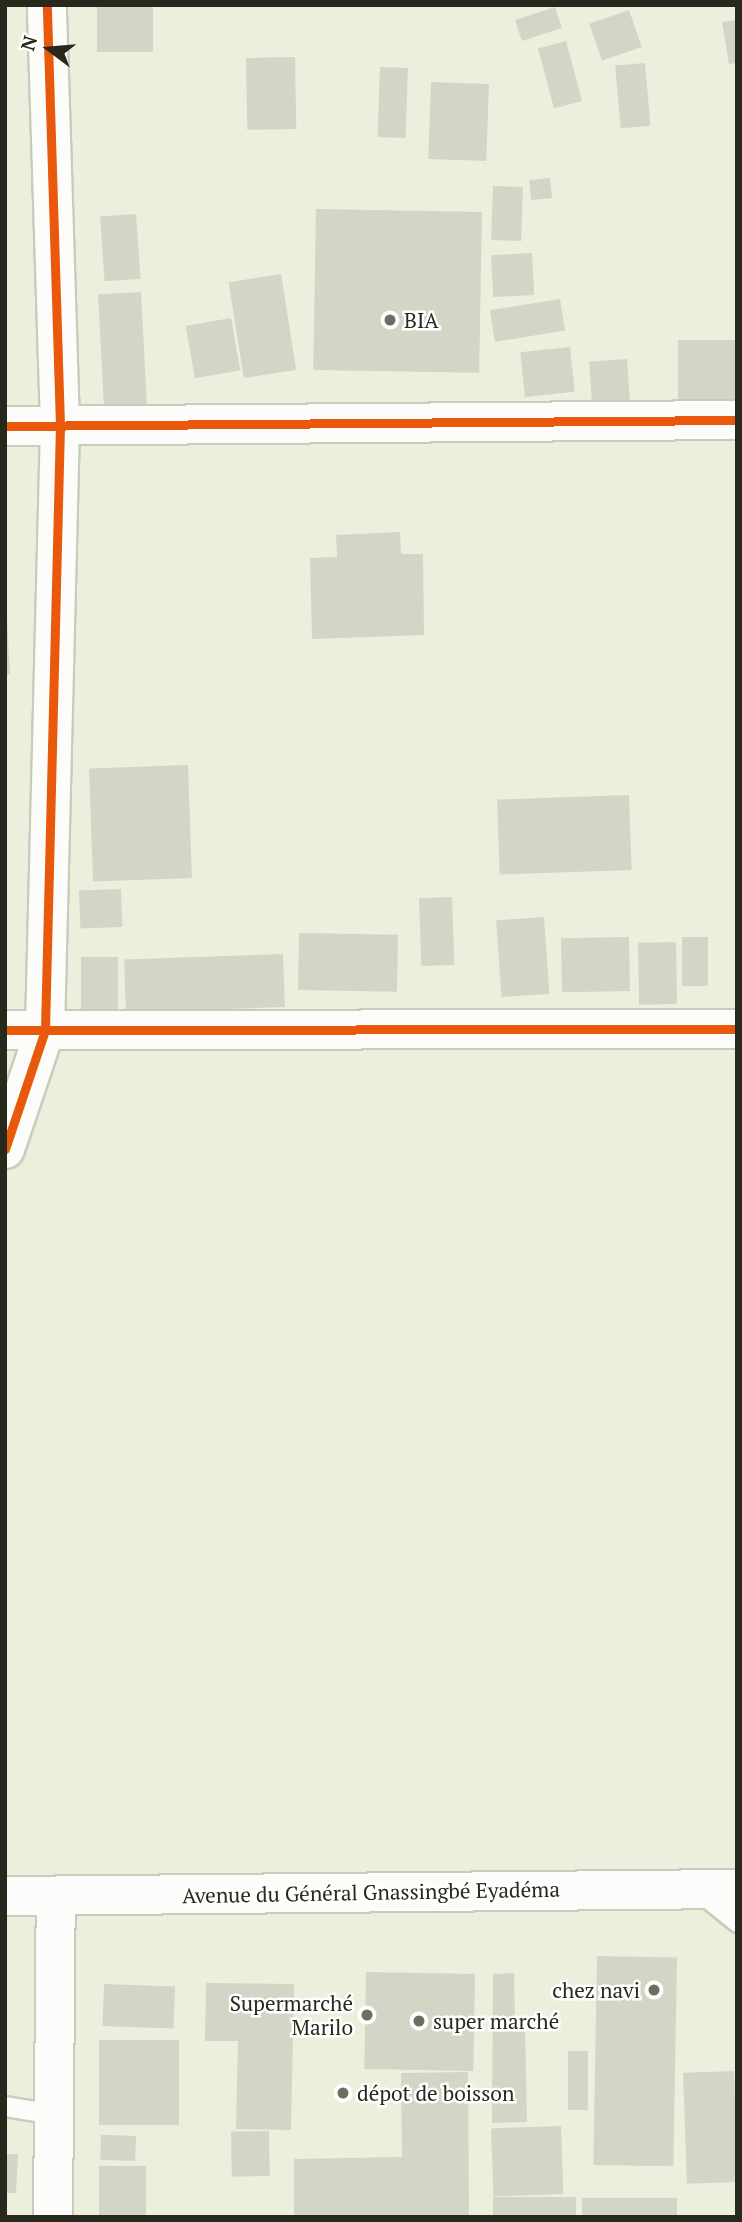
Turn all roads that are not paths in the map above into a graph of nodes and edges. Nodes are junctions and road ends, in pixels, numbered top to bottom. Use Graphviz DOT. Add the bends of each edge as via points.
graph roads {
  1 [pos="47,5"];
  2 [pos="737,420"];
  3 [pos="60,425"];
  4 [pos="5,426"];
  5 [pos="737,1029"];
  6 [pos="5,1030"];
  7 [pos="45,1030"];
  8 [pos="5,1149"];
  9 [pos="696,1889"];
  10 [pos="737,1889"];
  11 [pos="5,1896"];
  12 [pos="55,1896"];
  13 [pos="737,1922"];
  14 [pos="5,2106"];
  15 [pos="54,2115"];
  16 [pos="53,2217"];
  1 -- 3 [label="street"];
  2 -- 3 [label="street"];
  3 -- 4 [label="street"];
  3 -- 7 [label="street"];
  5 -- 7 [label="street"];
  6 -- 7 [label="street"];
  7 -- 8 [label="street"];
  9 -- 10 [label="street, Avenue du Général Gnassingbé Eyadéma"];
  9 -- 12 [label="street, Avenue du Général Gnassingbé Eyadéma"];
  9 -- 13 [label="lane"];
  11 -- 12 [label="street, Avenue du Général Gnassingbé Eyadéma"];
  12 -- 15 [label="street"];
  14 -- 15 [label="lane"];
  15 -- 16 [label="street"];
}
